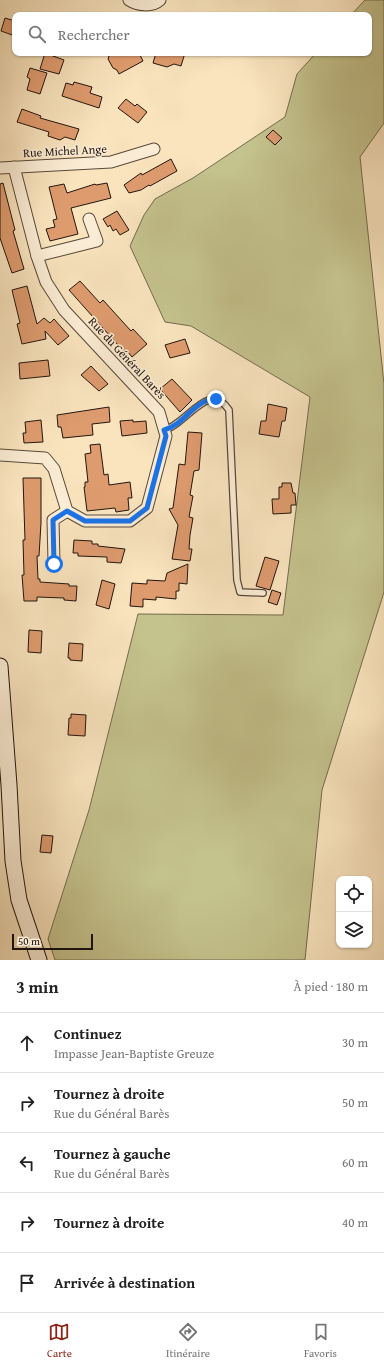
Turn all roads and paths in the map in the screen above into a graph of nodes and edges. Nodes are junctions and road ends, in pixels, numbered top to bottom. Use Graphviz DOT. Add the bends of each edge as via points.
graph roads {
  1 [pos="129,0"];
  2 [pos="160,0"];
  3 [pos="154,149"];
  4 [pos="14,167"];
  5 [pos="0,168"];
  6 [pos="89,219"];
  7 [pos="37,256"];
  8 [pos="164,430"];
  9 [pos="0,455"];
  10 [pos="67,511"];
  11 [pos="54,564"];
  12 [pos="263,593"];
  13 [pos="0,666"];
  14 [pos="39,960"];
  1 -- 2 [label="street" via="137,5 156,4"];
  3 -- 4 [label="street, Rue Michel Ange" via="111,162"];
  4 -- 5 [label="street, Rue Michel Ange"];
  4 -- 7 [label="street, Rue du Général Barès"];
  6 -- 7 [label="street" via="97,241"];
  7 -- 8 [label="street, Rue du Général Barès" via="46,282 64,310 159,412"];
  8 -- 10 [label="street, Rue du Général Barès" via="166,436 147,508 130,521 85,521"];
  8 -- 12 [label="lane" via="177,424 204,401 222,401 230,410 237,580 240,592"];
  9 -- 10 [label="street" via="44,458 54,469"];
  10 -- 11 [label="street" via="53,520"];
  13 -- 14 [label="street" via="10,785 13,861 19,900"];
}
